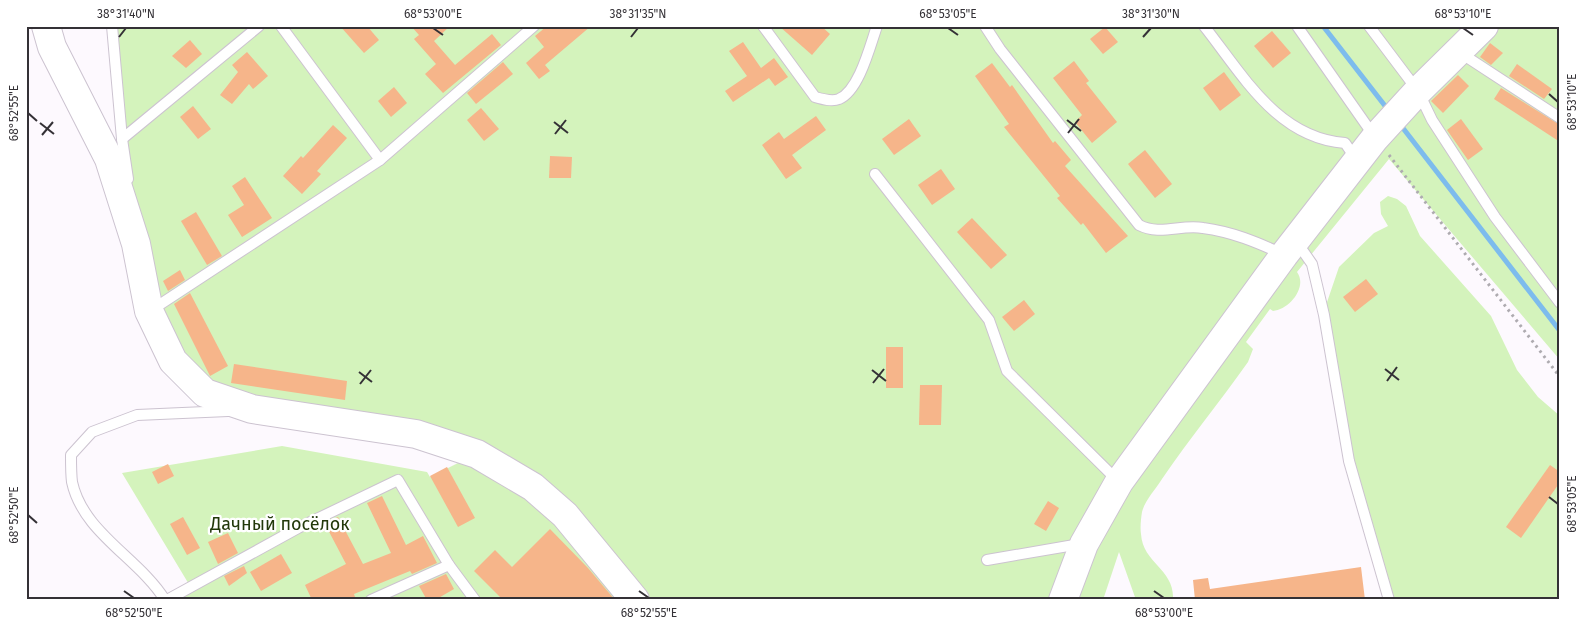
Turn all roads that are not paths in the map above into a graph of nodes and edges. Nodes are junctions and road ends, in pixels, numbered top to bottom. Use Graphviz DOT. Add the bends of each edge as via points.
graph roads {
  1 [pos="46,26"];
  2 [pos="112,26"];
  3 [pos="259,26"];
  4 [pos="281,26"];
  5 [pos="534,26"];
  6 [pos="763,26"];
  7 [pos="877,26"];
  8 [pos="985,26"];
  9 [pos="1204,26"];
  10 [pos="1297,26"];
  11 [pos="1369,26"];
  12 [pos="1484,26"];
  13 [pos="1458,51"];
  14 [pos="1411,98"];
  15 [pos="1560,118"];
  16 [pos="1380,133"];
  17 [pos="122,139"];
  18 [pos="380,160"];
  19 [pos="1357,160"];
  20 [pos="876,174"];
  21 [pos="1290,248"];
  22 [pos="1560,303"];
  23 [pos="149,311"];
  24 [pos="252,410"];
  25 [pos="1119,482"];
  26 [pos="1084,544"];
  27 [pos="986,560"];
  28 [pos="449,565"];
  29 [pos="166,600"];
  30 [pos="371,600"];
  31 [pos="475,600"];
  32 [pos="635,600"];
  33 [pos="1063,600"];
  34 [pos="1389,600"];
  1 -- 23 [label="street" via="52,47 109,158 136,244"];
  2 -- 17 [label="lane"];
  3 -- 17 [label="lane"];
  4 -- 18 [label="lane"];
  5 -- 18 [label="lane"];
  6 -- 7 [label="lane" via="815,97 824,100 839,99 855,84"];
  8 -- 21 [label="lane" via="1139,225 1149,230 1201,227"];
  9 -- 19 [label="lane" via="1265,103 1283,119 1326,142 1345,143"];
  10 -- 16 [label="lane"];
  11 -- 14 [label="lane"];
  12 -- 13 [label="street"];
  13 -- 14 [label="street"];
  13 -- 15 [label="lane"];
  14 -- 16 [label="street"];
  14 -- 22 [label="lane" via="1432,120 1495,217"];
  16 -- 19 [label="street"];
  17 -- 23 [label="lane"];
  18 -- 23 [label="lane"];
  19 -- 21 [label="street"];
  20 -- 25 [label="lane" via="988,320 1007,371"];
  21 -- 25 [label="street"];
  21 -- 34 [label="lane" via="1312,264 1324,314 1349,461"];
  23 -- 24 [label="street" via="173,361 205,393"];
  24 -- 29 [label="lane" via="137,415 92,432 71,455 72,483 84,510 115,547 156,585"];
  24 -- 32 [label="street" via="416,434 477,454 533,487 565,515"];
  25 -- 26 [label="street"];
  26 -- 27 [label="lane"];
  26 -- 33 [label="street"];
  28 -- 29 [label="lane" via="398,480 298,528"];
  28 -- 30 [label="lane"];
  28 -- 31 [label="lane"];
}
